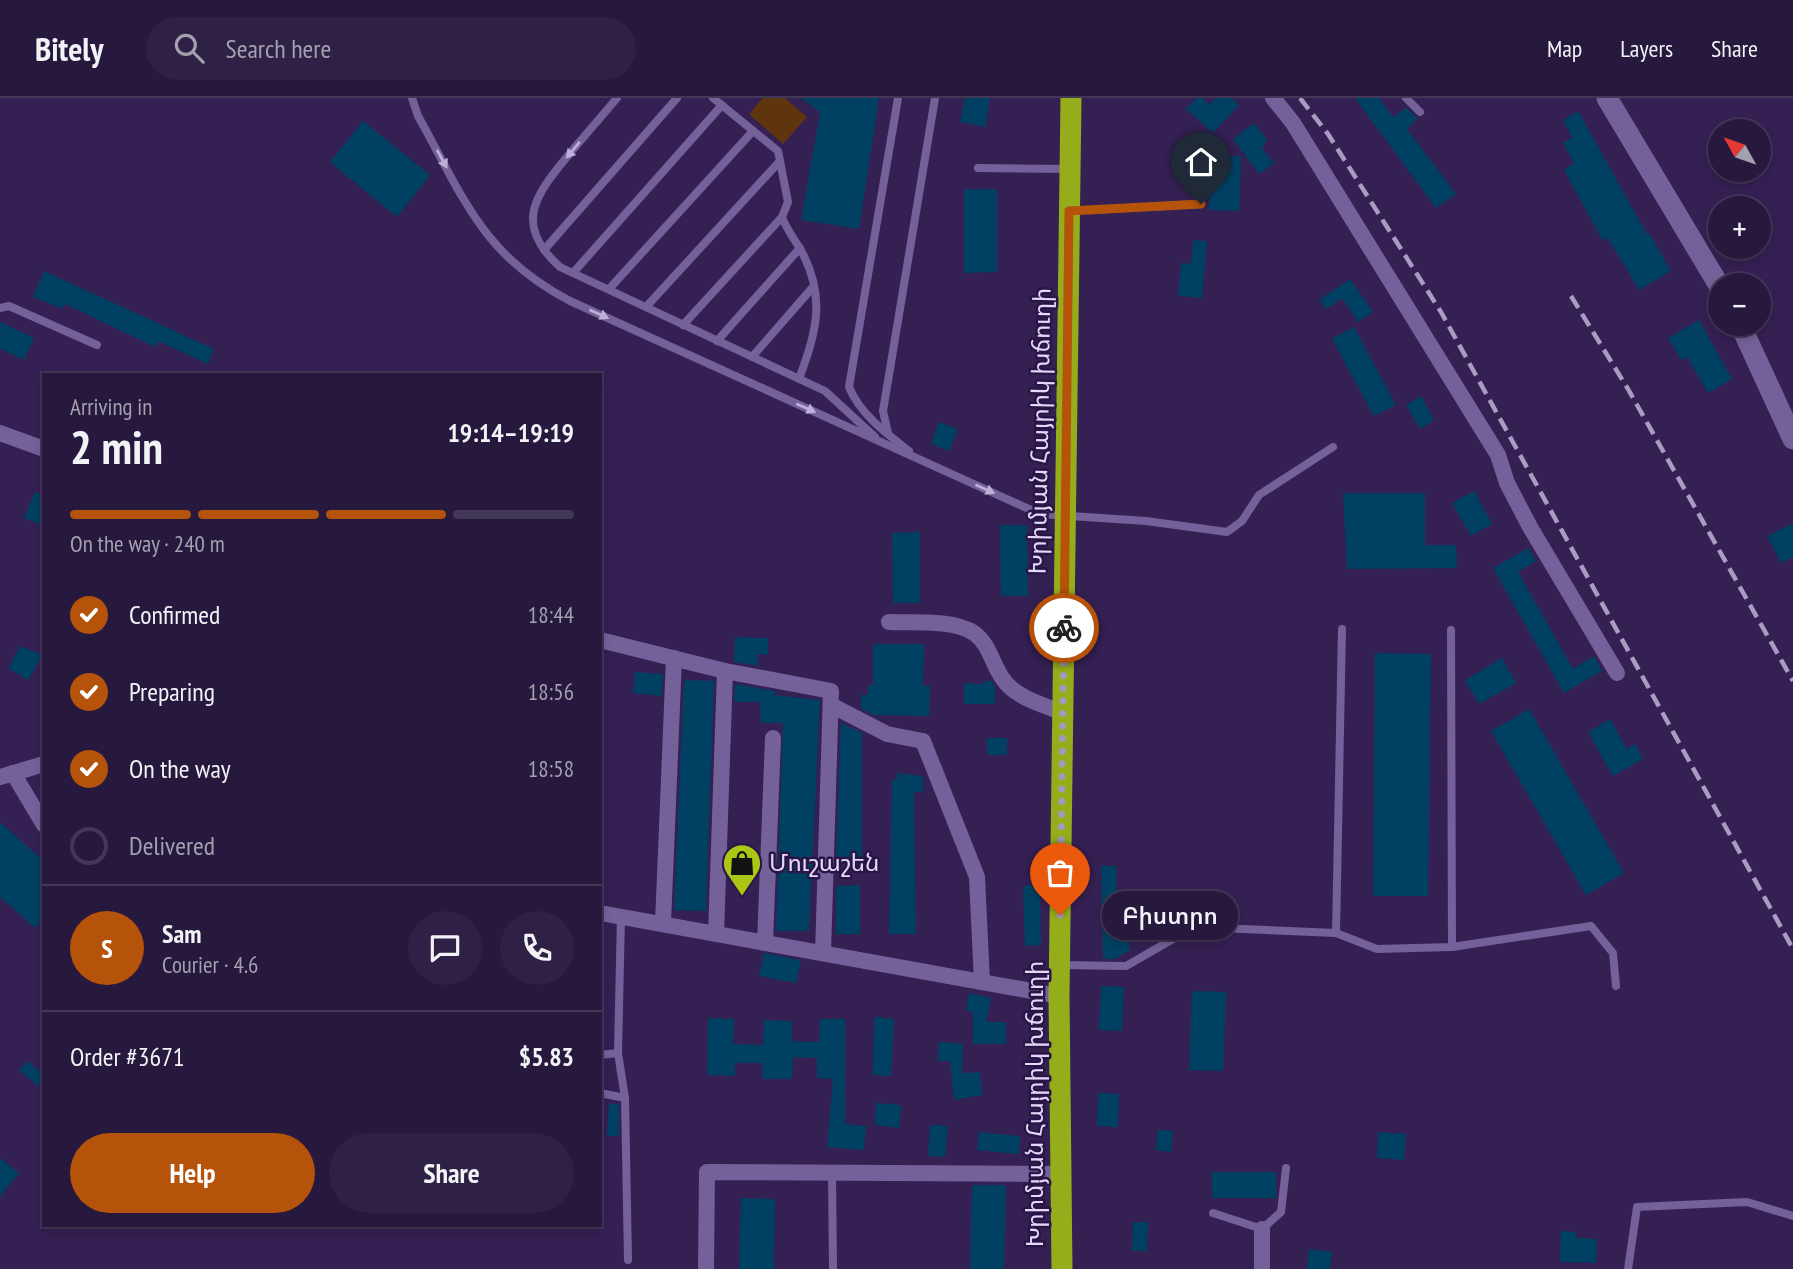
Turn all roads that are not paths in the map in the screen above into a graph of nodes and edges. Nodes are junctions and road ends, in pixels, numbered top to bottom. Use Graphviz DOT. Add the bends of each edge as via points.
graph roads {
  1 [pos="412,98"];
  2 [pos="617,98"];
  3 [pos="677,98"];
  4 [pos="713,98"];
  5 [pos="898,98"];
  6 [pos="934,98"];
  7 [pos="1071,98"];
  8 [pos="1273,98"];
  9 [pos="1406,98"];
  10 [pos="1607,98"];
  11 [pos="722,105"];
  12 [pos="1420,112"];
  13 [pos="754,131"];
  14 [pos="780,161"];
  15 [pos="978,168"];
  16 [pos="1070,169"];
  17 [pos="1201,204"];
  18 [pos="1069,211"];
  19 [pos="782,217"];
  20 [pos="800,248"];
  21 [pos="544,250"];
  22 [pos="573,273"];
  23 [pos="1712,273"];
  24 [pos="813,288"];
  25 [pos="609,289"];
  26 [pos="646,307"];
  27 [pos="0,308"];
  28 [pos="684,325"];
  29 [pos="1746,336"];
  30 [pos="717,341"];
  31 [pos="97,345"];
  32 [pos="752,357"];
  33 [pos="799,379"];
  34 [pos="0,433"];
  35 [pos="888,435"];
  36 [pos="1793,439"];
  37 [pos="879,441"];
  38 [pos="1333,447"];
  39 [pos="42,448"];
  40 [pos="923,461"];
  41 [pos="1065,515"];
  42 [pos="889,622"];
  43 [pos="1342,629"];
  44 [pos="1451,630"];
  45 [pos="602,640"];
  46 [pos="674,658"];
  47 [pos="725,671"];
  48 [pos="1617,673"];
  49 [pos="831,705"];
  50 [pos="1063,713"];
  51 [pos="773,738"];
  52 [pos="42,765"];
  53 [pos="6,775"];
  54 [pos="42,822"];
  55 [pos="602,913"];
  56 [pos="621,916"];
  57 [pos="663,923"];
  58 [pos="1336,933"];
  59 [pos="716,934"];
  60 [pos="765,943"];
  61 [pos="1452,947"];
  62 [pos="823,953"];
  63 [pos="1059,965"];
  64 [pos="982,982"];
  65 [pos="1616,986"];
  66 [pos="1059,996"];
  67 [pos="618,1053"];
  68 [pos="602,1055"];
  69 [pos="602,1093"];
  70 [pos="625,1098"];
  71 [pos="1286,1168"];
  72 [pos="832,1173"];
  73 [pos="1062,1174"];
  74 [pos="1213,1213"];
  75 [pos="1793,1216"];
  76 [pos="1262,1229"];
  77 [pos="628,1260"];
  78 [pos="706,1269"];
  79 [pos="834,1269"];
  80 [pos="1062,1269"];
  81 [pos="1262,1269"];
  82 [pos="1628,1269"];
  1 -- 37 [label="lane, one-way" via="489,240 528,277 570,301"];
  2 -- 21 [label="lane, one-way" via="540,188 533,211 537,239"];
  3 -- 21 [label="lane"];
  4 -- 11 [label="lane"];
  5 -- 35 [label="lane" via="849,387 855,402"];
  6 -- 35 [label="lane" via="883,411"];
  7 -- 16 [label="highway, Խրիմյան Հայրիկ խճուղի"];
  8 -- 48 [label="street" via="1471,409 1498,455 1530,527"];
  9 -- 12 [label="lane"];
  10 -- 23 [label="street"];
  11 -- 13 [label="lane"];
  11 -- 22 [label="lane"];
  13 -- 14 [label="lane" via="778,151"];
  13 -- 25 [label="lane"];
  14 -- 19 [label="lane" via="788,202"];
  14 -- 26 [label="lane"];
  15 -- 16 [label="lane"];
  16 -- 18 [label="highway, Խրիմյան Հայրիկ խճուղի"];
  17 -- 18 [label="lane"];
  18 -- 41 [label="highway, Խրիմյան Հայրիկ խճուղի"];
  19 -- 20 [label="lane"];
  19 -- 28 [label="lane"];
  20 -- 24 [label="lane"];
  20 -- 30 [label="lane"];
  21 -- 22 [label="lane"];
  22 -- 25 [label="lane"];
  24 -- 32 [label="lane"];
  24 -- 33 [label="lane" via="816,333"];
  25 -- 26 [label="lane"];
  26 -- 28 [label="lane"];
  27 -- 31 [label="lane" via="9,306"];
  28 -- 30 [label="lane"];
  29 -- 36 [label="street"];
  30 -- 32 [label="lane"];
  32 -- 33 [label="lane"];
  33 -- 37 [label="lane" via="825,391"];
  34 -- 39 [label="street"];
  35 -- 40 [label="lane"];
  37 -- 40 [label="lane"];
  38 -- 41 [label="lane" via="1259,495 1227,532"];
  40 -- 41 [label="lane, one-way" via="1040,514"];
  41 -- 50 [label="highway, Խրիմյան Հայրիկ խճուղի"];
  42 -- 50 [label="street" via="953,626 974,633 1016,693"];
  43 -- 58 [label="lane"];
  44 -- 61 [label="lane"];
  45 -- 46 [label="street"];
  46 -- 47 [label="street"];
  46 -- 57 [label="street"];
  47 -- 49 [label="street" via="831,691"];
  47 -- 59 [label="street"];
  49 -- 62 [label="street"];
  49 -- 64 [label="street" via="887,734 923,741 977,877"];
  50 -- 63 [label="highway, Խրիմյան Հայրիկ խճուղի"];
  51 -- 60 [label="street"];
  52 -- 53 [label="street"];
  53 -- 54 [label="street"];
  55 -- 56 [label="street"];
  56 -- 57 [label="street"];
  56 -- 67 [label="lane"];
  57 -- 59 [label="street"];
  58 -- 61 [label="lane" via="1377,949"];
  58 -- 63 [label="lane" via="1194,927 1126,966"];
  59 -- 60 [label="street"];
  60 -- 62 [label="street"];
  61 -- 65 [label="lane" via="1591,926 1613,953"];
  62 -- 64 [label="street"];
  63 -- 66 [label="highway, Խրիմյան Հայրիկ խճուղի"];
  64 -- 66 [label="street"];
  66 -- 73 [label="highway, Խրիմյան Հայրիկ խճուղի"];
  67 -- 68 [label="lane"];
  67 -- 70 [label="lane"];
  69 -- 70 [label="lane"];
  70 -- 77 [label="lane"];
  71 -- 76 [label="lane" via="1281,1212"];
  72 -- 73 [label="street"];
  72 -- 78 [label="street" via="707,1172"];
  72 -- 79 [label="lane"];
  73 -- 80 [label="highway, Խրիմյան Հայրիկ խճուղի"];
  74 -- 76 [label="lane"];
  75 -- 82 [label="lane" via="1747,1202 1637,1207"];
  76 -- 81 [label="street"];
}
